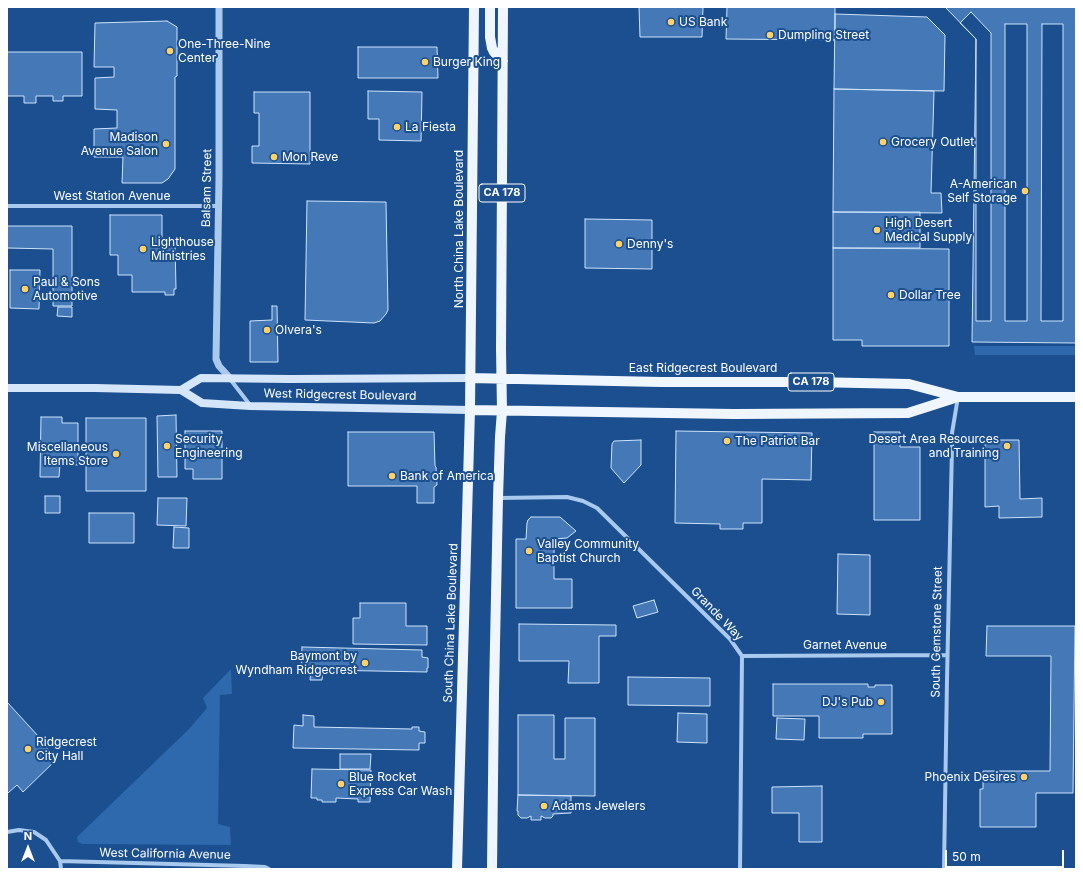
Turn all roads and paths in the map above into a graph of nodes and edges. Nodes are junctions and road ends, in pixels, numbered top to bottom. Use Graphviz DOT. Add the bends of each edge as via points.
graph roads {
  1 [pos="219,7"];
  2 [pos="474,7"];
  3 [pos="490,7"];
  4 [pos="503,7"];
  5 [pos="503,61"];
  6 [pos="7,206"];
  7 [pos="218,206"];
  8 [pos="230,378"];
  9 [pos="470,378"];
  10 [pos="502,379"];
  11 [pos="7,388"];
  12 [pos="180,390"];
  13 [pos="958,397"];
  14 [pos="1076,397"];
  15 [pos="250,406"];
  16 [pos="470,410"];
  17 [pos="502,411"];
  18 [pos="498,498"];
  19 [pos="947,655"];
  20 [pos="742,656"];
  21 [pos="7,832"];
  22 [pos="60,861"];
  23 [pos="61,869"];
  24 [pos="269,869"];
  25 [pos="457,869"];
  26 [pos="492,869"];
  27 [pos="740,869"];
  28 [pos="944,869"];
  1 -- 7 [label="street, Balsam Street"];
  2 -- 9 [label="main road, North China Lake Boulevard / CA 178"];
  3 -- 5 [label="main road" via="492,48"];
  4 -- 5 [label="main road, CA 178"];
  5 -- 10 [label="main road, CA 178"];
  6 -- 7 [label="street, West Station Avenue"];
  7 -- 8 [label="street, Balsam Street" via="216,359"];
  8 -- 9 [label="main road, West Ridgecrest Boulevard"];
  8 -- 12 [label="main road, West Ridgecrest Boulevard" via="201,378"];
  8 -- 15 [label="street, Balsam Street"];
  9 -- 10 [label="main road, East Ridgecrest Boulevard"];
  9 -- 16 [label="main road, South China Lake Boulevard"];
  10 -- 13 [label="main road, East Ridgecrest Boulevard / CA 178" via="909,384"];
  10 -- 17 [label="main road"];
  11 -- 12 [label="main road, West Ridgecrest Boulevard"];
  12 -- 15 [label="main road, West Ridgecrest Boulevard" via="202,403"];
  13 -- 14 [label="main road, East Ridgecrest Boulevard / CA 178"];
  13 -- 17 [label="main road, East Ridgecrest Boulevard / CA 178" via="908,413"];
  13 -- 19 [label="street, South Gemstone Street" via="952,433"];
  15 -- 16 [label="main road, West Ridgecrest Boulevard"];
  16 -- 17 [label="main road, West Ridgecrest Boulevard / CA 178"];
  16 -- 25 [label="main road, South China Lake Boulevard"];
  17 -- 18 [label="main road"];
  18 -- 20 [label="street, Grande Way" via="567,497 597,508 730,640"];
  18 -- 26 [label="main road"];
  19 -- 20 [label="street, Garnet Avenue"];
  19 -- 28 [label="street, South Gemstone Street"];
  20 -- 27 [label="street, Grande Way"];
  21 -- 22 [label="street" via="34,832 46,840"];
  22 -- 23 [label="street"];
  22 -- 24 [label="street, West California Avenue" via="244,866"];
}
